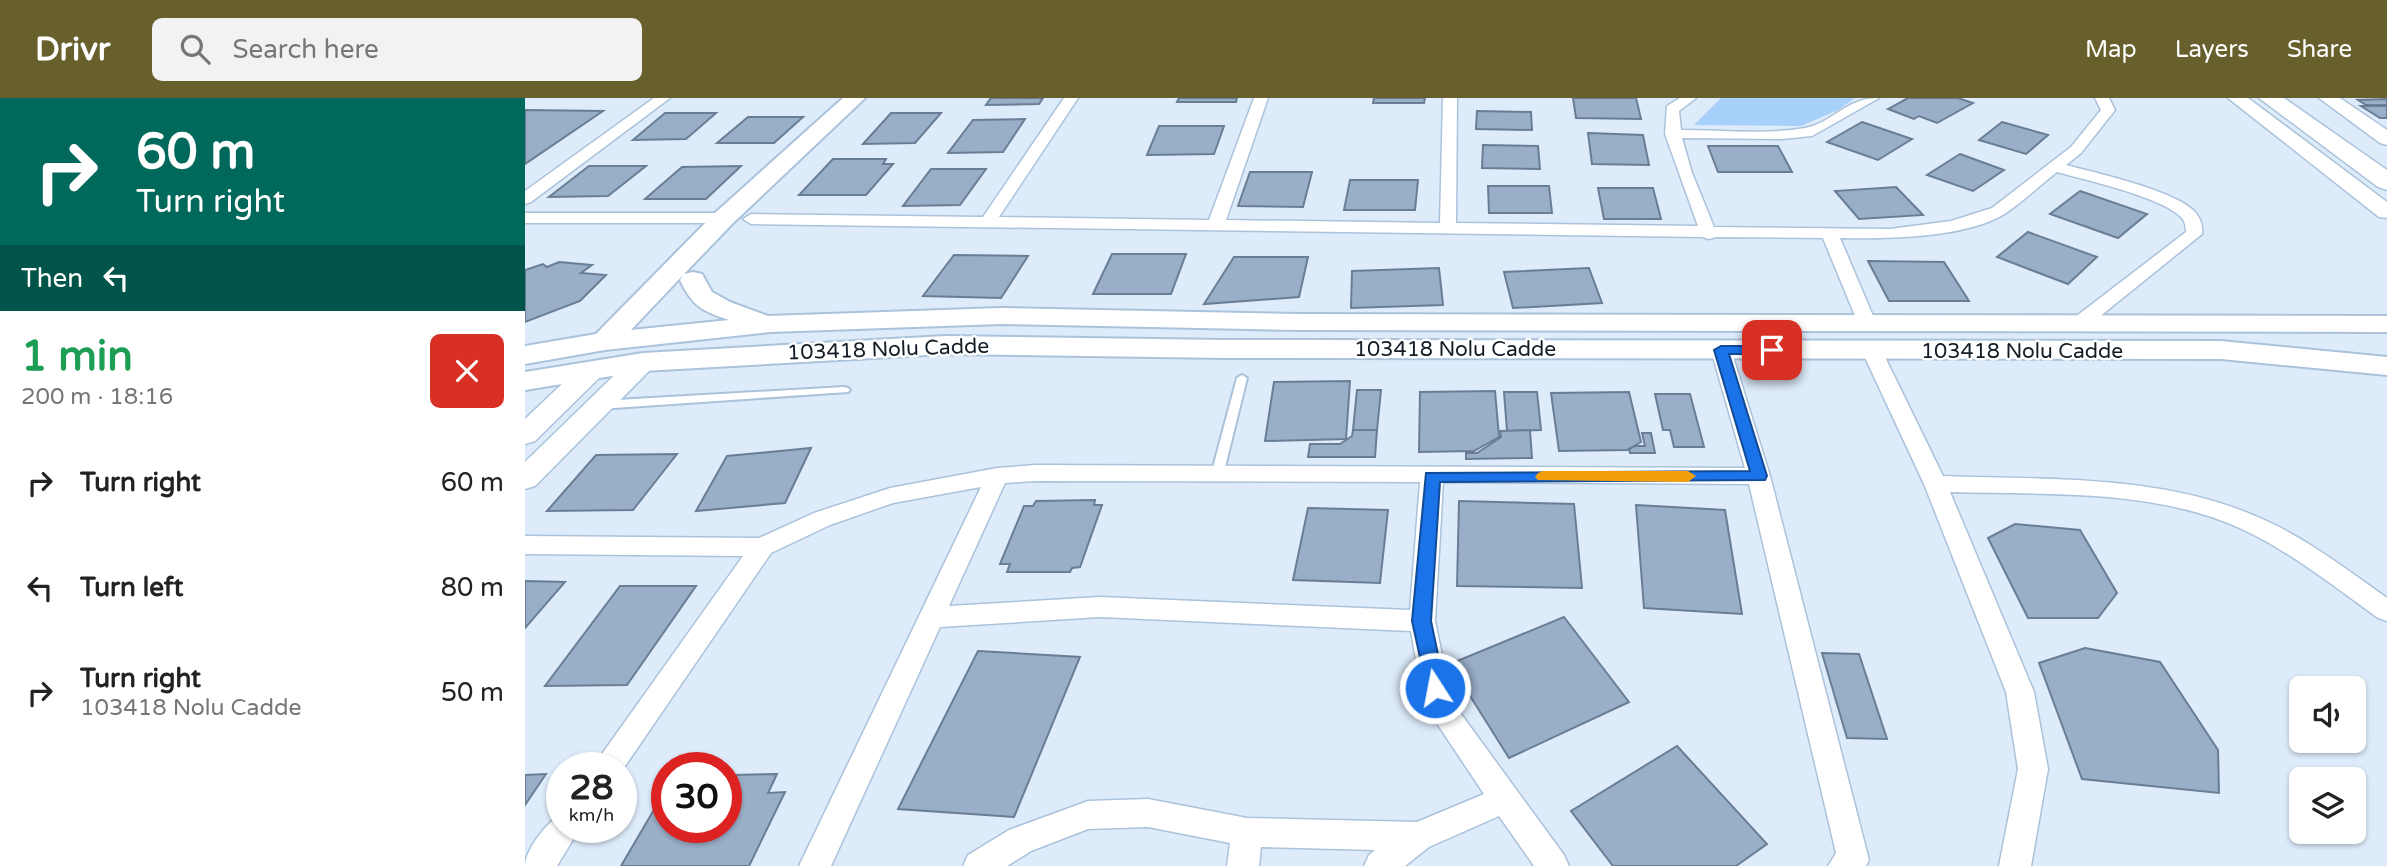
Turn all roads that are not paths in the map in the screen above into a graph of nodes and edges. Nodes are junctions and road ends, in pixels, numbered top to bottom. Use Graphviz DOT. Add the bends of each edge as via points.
graph roads {
  1 [pos="663,98"];
  2 [pos="855,98"];
  3 [pos="879,98"];
  4 [pos="1071,98"];
  5 [pos="1261,98"];
  6 [pos="1450,98"];
  7 [pos="1689,98"];
  8 [pos="1873,98"];
  9 [pos="2102,98"];
  10 [pos="2237,98"];
  11 [pos="2270,98"];
  12 [pos="2300,98"];
  13 [pos="2328,98"];
  14 [pos="1672,134"];
  15 [pos="2387,139"];
  16 [pos="2387,158"];
  17 [pos="2053,166"];
  18 [pos="2387,182"];
  19 [pos="525,199"];
  20 [pos="2387,212"];
  21 [pos="525,218"];
  22 [pos="724,219"];
  23 [pos="751,219"];
  24 [pos="988,222"];
  25 [pos="1216,225"];
  26 [pos="1448,229"];
  27 [pos="1709,234"];
  28 [pos="1829,234"];
  29 [pos="693,280"];
  30 [pos="661,282"];
  31 [pos="2081,322"];
  32 [pos="770,324"];
  33 [pos="2387,324"];
  34 [pos="1869,337"];
  35 [pos="605,341"];
  36 [pos="642,350"];
  37 [pos="1721,350"];
  38 [pos="525,354"];
  39 [pos="2387,366"];
  40 [pos="592,370"];
  41 [pos="1242,378"];
  42 [pos="525,381"];
  43 [pos="844,390"];
  44 [pos="599,405"];
  45 [pos="525,435"];
  46 [pos="1217,475"];
  47 [pos="997,476"];
  48 [pos="1759,476"];
  49 [pos="1432,477"];
  50 [pos="525,479"];
  51 [pos="1935,484"];
  52 [pos="525,545"];
  53 [pos="762,547"];
  54 [pos="2387,611"];
  55 [pos="933,617"];
  56 [pos="1422,621"];
  57 [pos="618,752"];
  58 [pos="1503,800"];
  59 [pos="1247,832"];
  60 [pos="1418,837"];
  61 [pos="554,843"];
  62 [pos="1856,864"];
  63 [pos="538,866"];
  64 [pos="815,866"];
  65 [pos="979,866"];
  66 [pos="1243,866"];
  67 [pos="1380,866"];
  68 [pos="1553,866"];
  69 [pos="2015,866"];
  1 -- 19 [label="street"];
  2 -- 22 [label="main road"];
  3 -- 23 [label="main road"];
  4 -- 24 [label="street"];
  5 -- 25 [label="street"];
  6 -- 26 [label="street"];
  7 -- 14 [label="street" via="1672,109"];
  8 -- 14 [label="street" via="1812,132"];
  9 -- 17 [label="street" via="2108,110 2076,150"];
  10 -- 20 [label="street"];
  11 -- 18 [label="main road"];
  12 -- 16 [label="main road"];
  13 -- 15 [label="street"];
  14 -- 27 [label="street"];
  17 -- 28 [label="street" via="1997,211 1953,226 1890,234"];
  17 -- 31 [label="street" via="2181,210 2195,228 2194,234"];
  21 -- 22 [label="street"];
  22 -- 30 [label="main road"];
  23 -- 24 [label="street"];
  23 -- 29 [label="main road"];
  24 -- 25 [label="street"];
  25 -- 26 [label="street"];
  26 -- 27 [label="street"];
  27 -- 28 [label="street"];
  28 -- 34 [label="street"];
  29 -- 32 [label="main road" via="701,297 720,308"];
  29 -- 36 [label="main road"];
  30 -- 35 [label="main road"];
  30 -- 38 [label="main road"];
  31 -- 33 [label="main road"];
  31 -- 34 [label="main road"];
  32 -- 34 [label="main road" via="1001,316"];
  32 -- 36 [label="main road"];
  34 -- 37 [label="main road, 103418 Nolu Cadde"];
  34 -- 39 [label="main road, 103418 Nolu Cadde" via="2221,350"];
  34 -- 51 [label="street"];
  35 -- 36 [label="main road"];
  35 -- 38 [label="main road"];
  36 -- 37 [label="main road, 103418 Nolu Cadde" via="945,345"];
  36 -- 40 [label="main road, 103418 Nolu Cadde"];
  36 -- 44 [label="street"];
  37 -- 48 [label="street"];
  40 -- 42 [label="main road, 103418 Nolu Cadde"];
  40 -- 45 [label="street"];
  41 -- 46 [label="lane"];
  43 -- 44 [label="lane"];
  44 -- 50 [label="street"];
  46 -- 47 [label="street"];
  46 -- 49 [label="street"];
  47 -- 53 [label="street" via="890,496 822,519"];
  47 -- 55 [label="street"];
  48 -- 49 [label="street"];
  48 -- 62 [label="street"];
  49 -- 56 [label="street"];
  51 -- 54 [label="street" via="2174,499 2233,516 2305,554"];
  51 -- 69 [label="street" via="2020,692 2033,769"];
  52 -- 53 [label="street"];
  53 -- 57 [label="street"];
  55 -- 56 [label="street" via="1100,607"];
  55 -- 64 [label="street"];
  56 -- 58 [label="street" via="1435,688 1450,722"];
  58 -- 60 [label="street"];
  58 -- 68 [label="street"];
  59 -- 60 [label="street"];
  59 -- 65 [label="street" via="1148,813 1088,815 1020,840"];
  59 -- 66 [label="street"];
  60 -- 67 [label="street"];
  61 -- 63 [label="street"];
}
